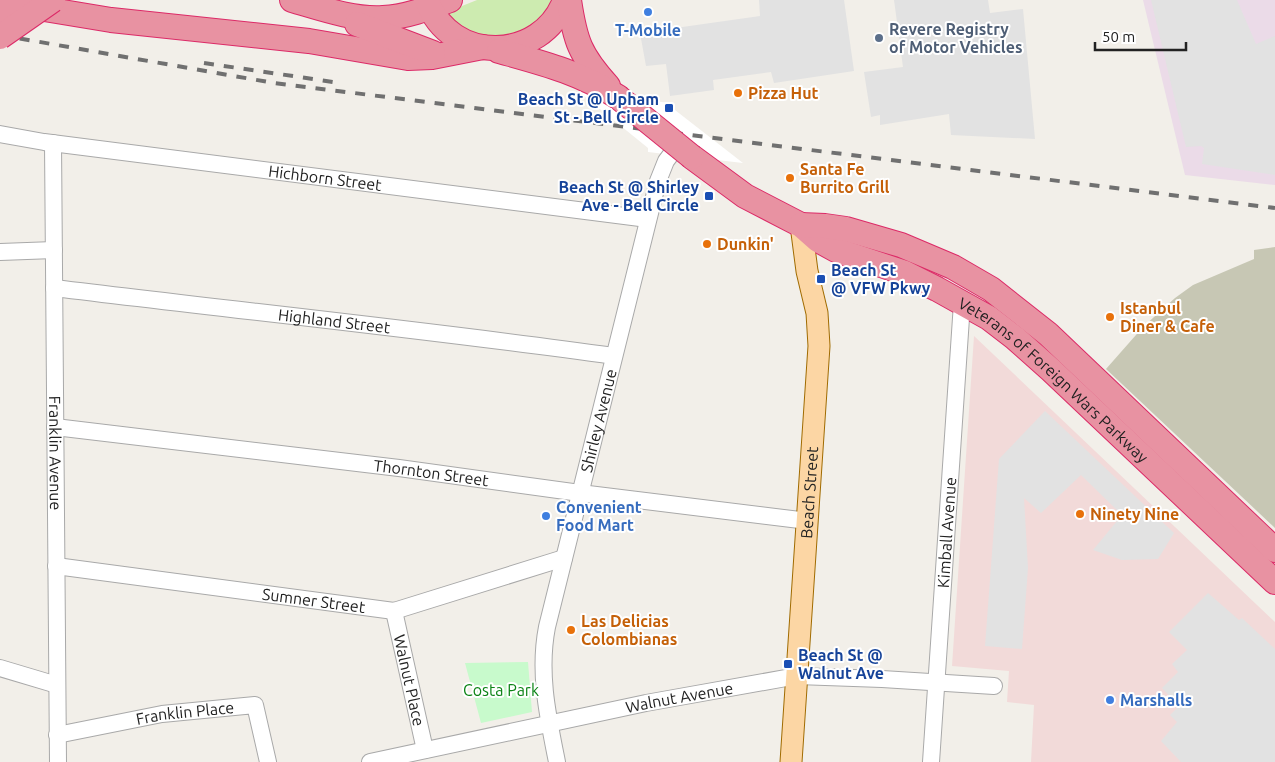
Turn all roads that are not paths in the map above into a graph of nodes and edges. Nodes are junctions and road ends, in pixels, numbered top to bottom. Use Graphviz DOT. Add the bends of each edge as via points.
graph roads {
  1 [pos="20,0"];
  2 [pos="53,0"];
  3 [pos="292,0"];
  4 [pos="567,0"];
  5 [pos="0,2"];
  6 [pos="436,2"];
  7 [pos="0,15"];
  8 [pos="0,37"];
  9 [pos="484,47"];
  10 [pos="439,56"];
  11 [pos="618,97"];
  12 [pos="0,134"];
  13 [pos="53,143"];
  14 [pos="680,152"];
  15 [pos="648,219"];
  16 [pos="801,225"];
  17 [pos="54,250"];
  18 [pos="0,252"];
  19 [pos="54,288"];
  20 [pos="962,303"];
  21 [pos="614,356"];
  22 [pos="55,427"];
  23 [pos="580,493"];
  24 [pos="808,521"];
  25 [pos="1275,550"];
  26 [pos="564,558"];
  27 [pos="56,566"];
  28 [pos="1275,582"];
  29 [pos="394,611"];
  30 [pos="0,668"];
  31 [pos="797,676"];
  32 [pos="937,682"];
  33 [pos="57,685"];
  34 [pos="994,686"];
  35 [pos="549,724"];
  36 [pos="58,735"];
  37 [pos="425,750"];
  38 [pos="58,762"];
  39 [pos="268,762"];
  40 [pos="370,762"];
  41 [pos="557,762"];
  42 [pos="791,762"];
  43 [pos="931,762"];
  1 -- 7 [label="highway, bridge"];
  2 -- 8 [label="highway, bridge"];
  3 -- 6 [label="highway" via="377,18 399,16"];
  3 -- 10 [label="highway"];
  4 -- 9 [label="highway" via="552,23 534,38 511,47"];
  4 -- 11 [label="highway, Veterans of Foreign Wars Parkway" via="579,46"];
  5 -- 10 [label="highway" via="111,20 314,41 400,57"];
  6 -- 9 [label="highway, Veterans of Foreign Wars Parkway" via="438,19 452,33 466,42"];
  9 -- 10 [label="highway"];
  9 -- 11 [label="highway, Veterans of Foreign Wars Parkway" via="554,65"];
  11 -- 14 [label="highway, Veterans of Foreign Wars Parkway, bridge"];
  12 -- 13 [label="street, Hichborn Street"];
  13 -- 15 [label="street, Hichborn Street"];
  13 -- 17 [label="street, Franklin Avenue"];
  14 -- 15 [label="street, Shirley Avenue" via="660,172"];
  14 -- 16 [label="highway, Veterans of Foreign Wars Parkway" via="745,196"];
  15 -- 21 [label="street, Shirley Avenue"];
  16 -- 20 [label="highway, Veterans of Foreign Wars Parkway" via="836,250 905,273"];
  16 -- 24 [label="main road, Beach Street" via="819,338"];
  16 -- 25 [label="highway, Veterans of Foreign Wars Parkway" via="835,227 886,240 943,262 991,289 1048,334"];
  17 -- 18 [label="street"];
  17 -- 19 [label="street, Franklin Avenue"];
  19 -- 21 [label="street, Highland Street"];
  19 -- 22 [label="street, Franklin Avenue"];
  20 -- 28 [label="highway, Veterans of Foreign Wars Parkway" via="989,318 1029,351"];
  20 -- 32 [label="street, Kimball Avenue"];
  21 -- 23 [label="street, Shirley Avenue"];
  22 -- 23 [label="street, Thornton Street"];
  22 -- 27 [label="street, Franklin Avenue"];
  23 -- 24 [label="street, Thornton Street"];
  23 -- 26 [label="street, Shirley Avenue"];
  24 -- 31 [label="main road, Beach Street"];
  26 -- 29 [label="street, Sumner Street"];
  26 -- 35 [label="street, Shirley Avenue" via="543,650"];
  27 -- 29 [label="street, Sumner Street"];
  27 -- 33 [label="street, Franklin Avenue"];
  29 -- 37 [label="street, Walnut Place"];
  30 -- 33 [label="street"];
  31 -- 32 [label="street, Walnut Avenue"];
  31 -- 35 [label="street, Walnut Avenue"];
  31 -- 42 [label="main road, Beach Street"];
  32 -- 34 [label="street, Walnut Avenue"];
  32 -- 43 [label="street, Kimball Avenue"];
  33 -- 36 [label="street, Franklin Avenue"];
  35 -- 37 [label="street, Walnut Avenue"];
  35 -- 41 [label="street, Shirley Avenue"];
  36 -- 38 [label="street, Franklin Avenue"];
  36 -- 39 [label="street, Franklin Place" via="162,714 255,705"];
  37 -- 40 [label="street, Walnut Avenue"];
}
